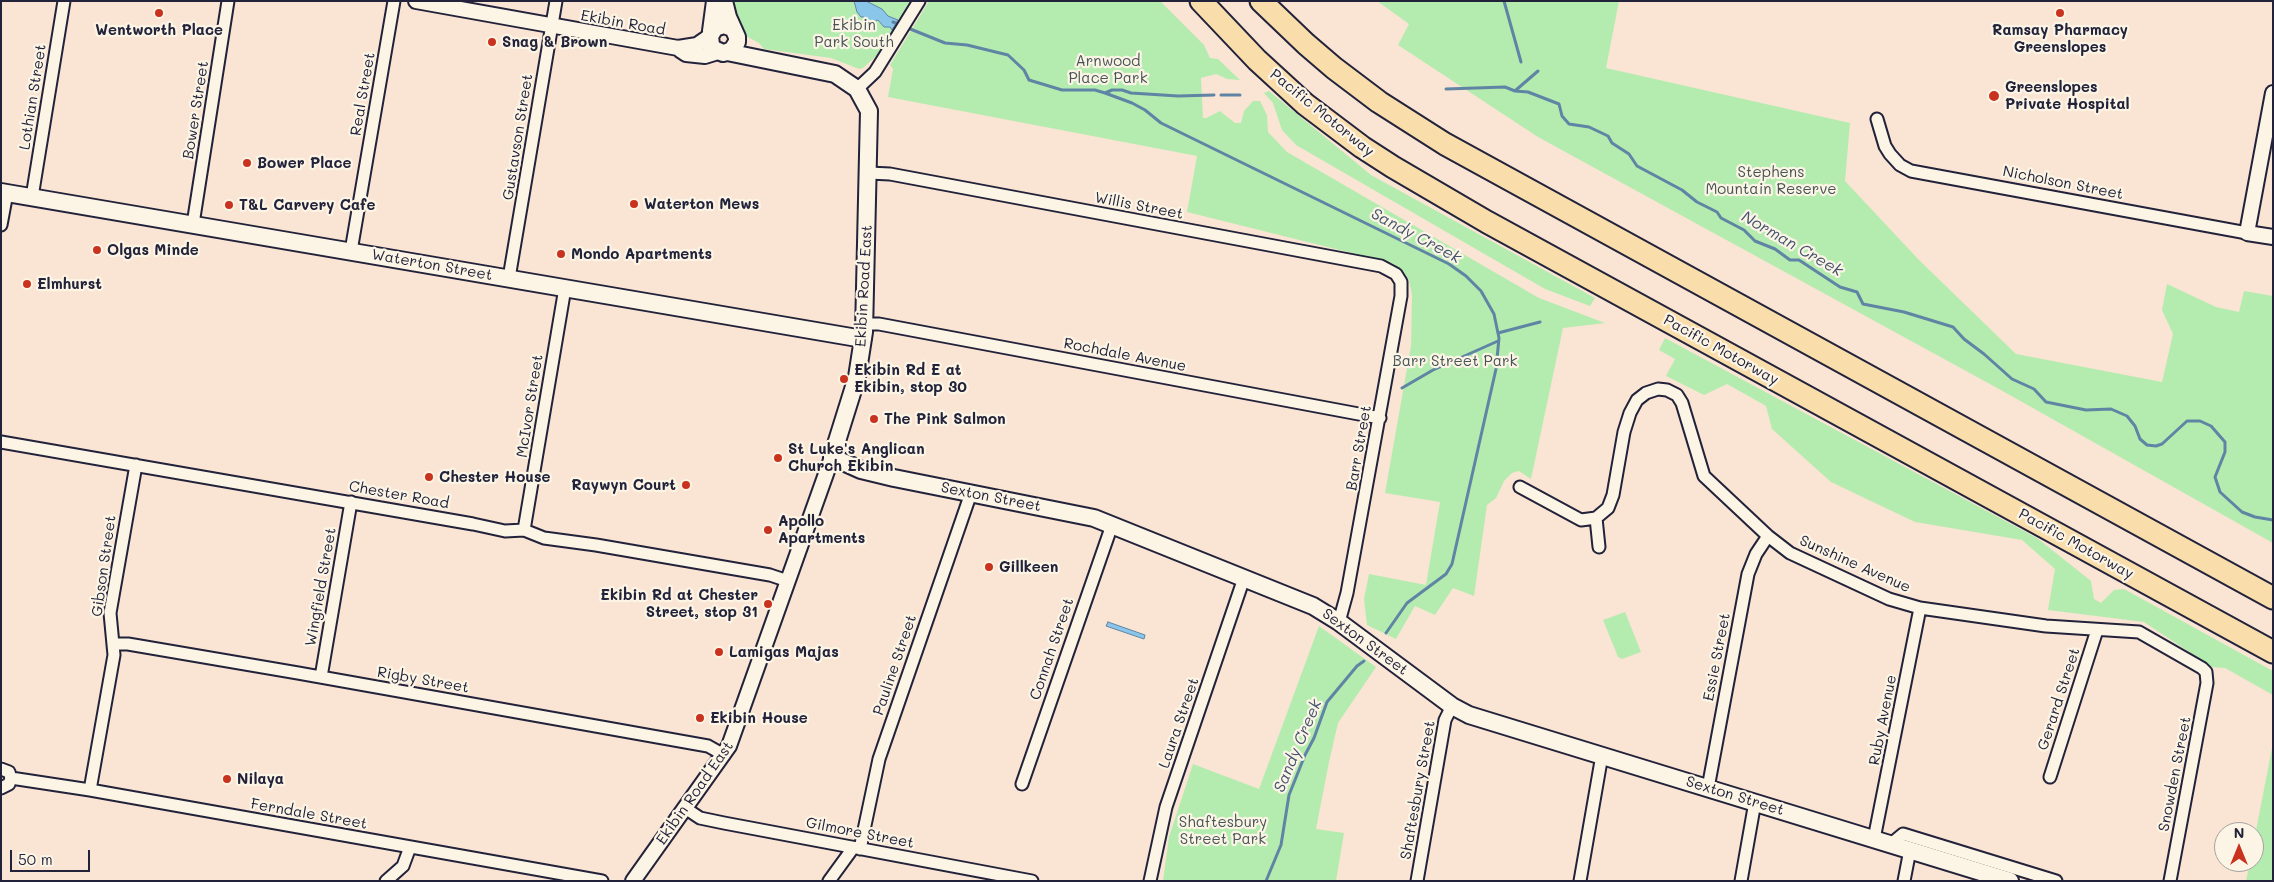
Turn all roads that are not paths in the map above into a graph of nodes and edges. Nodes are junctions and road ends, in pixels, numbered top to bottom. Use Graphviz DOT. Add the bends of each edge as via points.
graph roads {
  1 [pos="64,1"];
  2 [pos="228,1"];
  3 [pos="394,1"];
  4 [pos="416,1"];
  5 [pos="556,1"];
  6 [pos="715,1"];
  7 [pos="724,1"];
  8 [pos="919,1"];
  9 [pos="1201,1"];
  10 [pos="1261,1"];
  11 [pos="551,27"];
  12 [pos="735,33"];
  13 [pos="710,34"];
  14 [pos="678,48"];
  15 [pos="723,52"];
  16 [pos="775,62"];
  17 [pos="857,89"];
  18 [pos="2273,93"];
  19 [pos="1877,119"];
  20 [pos="869,173"];
  21 [pos="4,193"];
  22 [pos="32,197"];
  23 [pos="193,224"];
  24 [pos="1,225"];
  25 [pos="2247,233"];
  26 [pos="2273,237"];
  27 [pos="351,251"];
  28 [pos="509,278"];
  29 [pos="1399,278"];
  30 [pos="565,288"];
  31 [pos="864,332"];
  32 [pos="1380,418"];
  33 [pos="1,442"];
  34 [pos="832,457"];
  35 [pos="136,465"];
  36 [pos="1520,487"];
  37 [pos="971,493"];
  38 [pos="351,502"];
  39 [pos="1596,518"];
  40 [pos="1112,525"];
  41 [pos="524,530"];
  42 [pos="1768,536"];
  43 [pos="1599,547"];
  44 [pos="1244,578"];
  45 [pos="788,581"];
  46 [pos="2273,598"];
  47 [pos="1920,608"];
  48 [pos="1339,622"];
  49 [pos="2096,630"];
  50 [pos="114,644"];
  51 [pos="2273,652"];
  52 [pos="2206,672"];
  53 [pos="321,677"];
  54 [pos="1452,706"];
  55 [pos="724,754"];
  56 [pos="1602,755"];
  57 [pos="1,769"];
  58 [pos="2050,777"];
  59 [pos="11,778"];
  60 [pos="1022,784"];
  61 [pos="1,788"];
  62 [pos="1708,788"];
  63 [pos="90,790"];
  64 [pos="1,798"];
  65 [pos="1755,802"];
  66 [pos="686,808"];
  67 [pos="1874,839"];
  68 [pos="1891,844"];
  69 [pos="410,847"];
  70 [pos="857,848"];
  71 [pos="1910,850"];
  72 [pos="1005,878"];
  73 [pos="386,881"];
  74 [pos="602,881"];
  75 [pos="633,881"];
  76 [pos="830,881"];
  77 [pos="1032,881"];
  78 [pos="1150,881"];
  79 [pos="1417,881"];
  80 [pos="1580,881"];
  81 [pos="1741,881"];
  82 [pos="1904,881"];
  83 [pos="2010,881"];
  84 [pos="2056,881"];
  85 [pos="2170,881"];
  1 -- 22 [label="street, Lothian Street"];
  2 -- 23 [label="street, Bower Street"];
  3 -- 27 [label="street, Real Street"];
  4 -- 11 [label="street, Ekibin Road"];
  5 -- 11 [label="street, Gustavson Street"];
  6 -- 13 [label="main road"];
  7 -- 12 [label="main road"];
  8 -- 17 [label="street" via="883,61"];
  9 -- 51 [label="highway, Pacific Motorway" via="1257,60 1306,104 1393,167 1487,222"];
  10 -- 46 [label="highway" via="1334,68 1379,102 1445,144"];
  11 -- 14 [label="street, Ekibin Road"];
  11 -- 28 [label="street, Gustavson Street"];
  12 -- 13 [label="main road" via="724,25 714,28"];
  12 -- 15 [label="main road" via="735,46"];
  12 -- 16 [label="main road, Ekibin Road East"];
  13 -- 14 [label="street, Ekibin Road" via="697,45"];
  13 -- 15 [label="main road" via="711,45"];
  14 -- 15 [label="street, Ekibin Road" via="686,54 704,56"];
  15 -- 16 [label="main road, Ekibin Road East"];
  16 -- 17 [label="main road, Ekibin Road East" via="835,74"];
  17 -- 20 [label="main road, Ekibin Road East" via="870,116"];
  18 -- 25 [label="street"];
  19 -- 25 [label="street, Nicholson Street" via="1890,154 1911,171"];
  20 -- 29 [label="street, Willis Street" via="1381,266"];
  20 -- 31 [label="main road, Ekibin Road East"];
  21 -- 22 [label="main road, Waterton Street"];
  21 -- 24 [label="street"];
  22 -- 23 [label="main road, Waterton Street"];
  23 -- 27 [label="main road, Waterton Street"];
  25 -- 26 [label="street, Nicholson Street"];
  27 -- 28 [label="main road, Waterton Street"];
  28 -- 30 [label="main road, Waterton Street"];
  29 -- 32 [label="street, Barr Street" via="1402,296"];
  30 -- 31 [label="main road, Waterton Street"];
  30 -- 41 [label="street, McIvor Street"];
  31 -- 32 [label="street, Rochdale Avenue" via="880,324"];
  31 -- 34 [label="main road, Ekibin Road East" via="857,377"];
  32 -- 48 [label="street, Barr Street"];
  33 -- 35 [label="street, Chester Road"];
  34 -- 37 [label="main road, Sexton Street" via="872,473"];
  34 -- 45 [label="street, Ekibin Road East"];
  35 -- 38 [label="street, Chester Road"];
  35 -- 50 [label="street, Gibson Street" via="110,613"];
  36 -- 39 [label="street" via="1581,520"];
  37 -- 40 [label="main road, Sexton Street" via="1081,514"];
  37 -- 70 [label="street, Pauline Street" via="879,759"];
  38 -- 41 [label="street, Chester Road" via="506,531"];
  38 -- 53 [label="street, Wingfield Street"];
  39 -- 42 [label="street, Sunshine Avenue" via="1608,508 1613,495 1624,432 1633,406 1646,393 1667,390 1682,402 1704,476"];
  39 -- 43 [label="street"];
  40 -- 44 [label="main road, Sexton Street"];
  40 -- 60 [label="street, Connah Street"];
  41 -- 45 [label="street, Chester Road" via="544,538 770,575"];
  42 -- 47 [label="street, Sunshine Avenue" via="1799,557 1889,599"];
  42 -- 62 [label="street, Essie Street" via="1748,574"];
  44 -- 48 [label="main road, Sexton Street" via="1313,606"];
  44 -- 78 [label="street, Laura Street" via="1166,807"];
  45 -- 55 [label="street, Ekibin Road East" via="739,723"];
  47 -- 49 [label="street, Sunshine Avenue" via="2027,624"];
  47 -- 67 [label="street, Ruby Avenue"];
  48 -- 54 [label="main road, Sexton Street"];
  49 -- 52 [label="street, Sunshine Avenue" via="2139,632"];
  49 -- 58 [label="street, Gerard Street"];
  50 -- 53 [label="street, Rigby Street"];
  50 -- 63 [label="street, Gibson Street"];
  52 -- 85 [label="street, Snowden Street" via="2207,683"];
  53 -- 55 [label="street, Rigby Street" via="708,746"];
  54 -- 56 [label="main road, Sexton Street" via="1469,715"];
  54 -- 79 [label="street, Shaftesbury Street" via="1445,720"];
  55 -- 66 [label="street, Ekibin Road East"];
  56 -- 62 [label="main road, Sexton Street"];
  56 -- 80 [label="street"];
  57 -- 59 [label="street" via="9,772"];
  59 -- 61 [label="street" via="9,784"];
  59 -- 63 [label="street, Ferndale Street"];
  61 -- 64 [label="street"];
  62 -- 65 [label="main road, Sexton Street"];
  63 -- 69 [label="street, Ferndale Street"];
  65 -- 67 [label="main road, Sexton Street"];
  65 -- 81 [label="street"];
  66 -- 70 [label="street, Gilmore Street" via="700,818"];
  66 -- 75 [label="street, Ekibin Road East"];
  67 -- 68 [label="main road, Sexton Street"];
  68 -- 71 [label="main road, Sexton Street"];
  68 -- 84 [label="street" via="1903,834"];
  69 -- 73 [label="street" via="403,866"];
  69 -- 74 [label="street, Ferndale Street"];
  70 -- 72 [label="street, Gilmore Street"];
  70 -- 76 [label="street"];
  71 -- 82 [label="street"];
  71 -- 83 [label="main road, Sexton Street"];
  72 -- 77 [label="street, Gilmore Street"];
}
